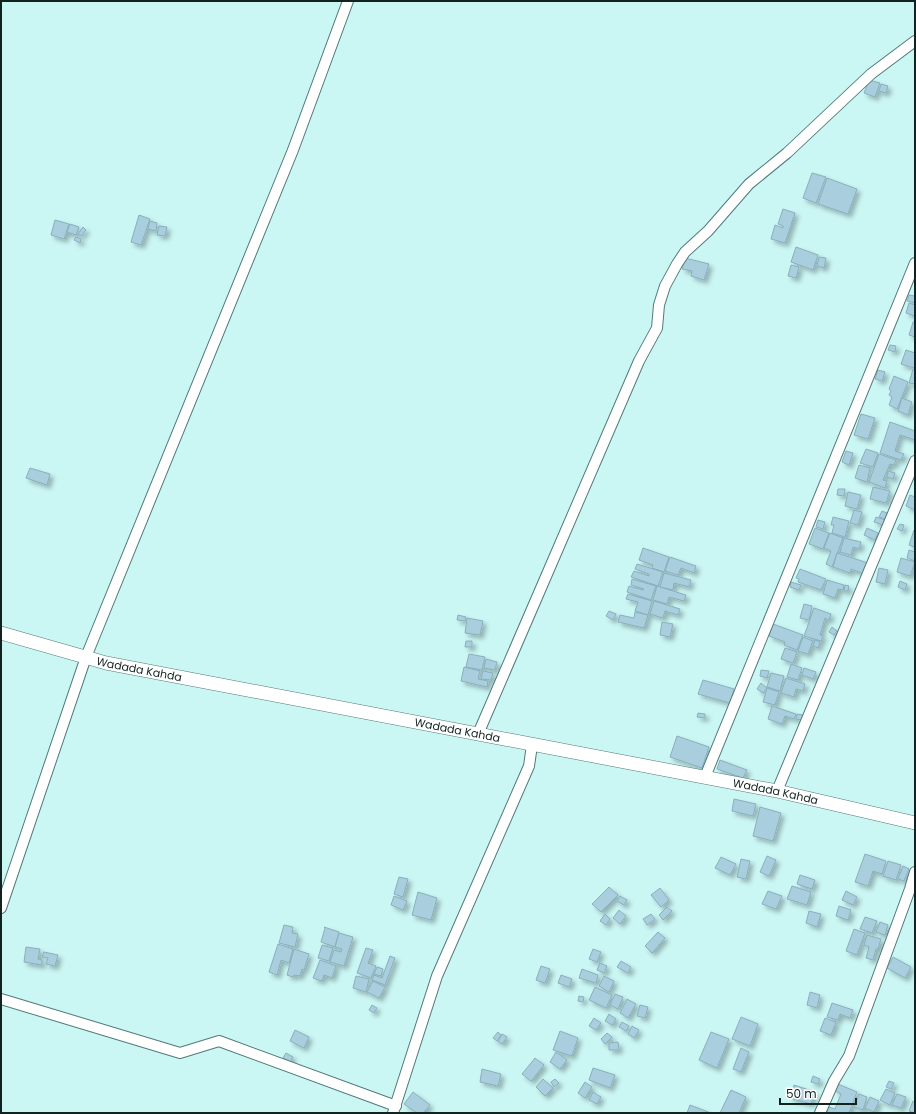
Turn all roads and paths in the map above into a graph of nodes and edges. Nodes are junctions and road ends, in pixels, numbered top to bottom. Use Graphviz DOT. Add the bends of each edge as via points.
graph roads {
  1 [pos="348,1"];
  2 [pos="915,41"];
  3 [pos="915,263"];
  4 [pos="915,461"];
  5 [pos="1,633"];
  6 [pos="86,657"];
  7 [pos="478,734"];
  8 [pos="532,745"];
  9 [pos="705,777"];
  10 [pos="777,791"];
  11 [pos="915,823"];
  12 [pos="915,872"];
  13 [pos="1,908"];
  14 [pos="1,999"];
  15 [pos="395,1109"];
  16 [pos="820,1113"];
  1 -- 6 [label="street" via="293,150"];
  2 -- 7 [label="street" via="871,74 787,153 749,184 708,231 685,252 677,264 665,286 659,305 657,328 639,361"];
  3 -- 9 [label="street"];
  4 -- 10 [label="street"];
  5 -- 6 [label="main road, Wadada Kahda"];
  6 -- 7 [label="main road, Wadada Kahda" via="106,663"];
  6 -- 13 [label="street"];
  7 -- 8 [label="main road, Wadada Kahda"];
  8 -- 9 [label="main road, Wadada Kahda"];
  8 -- 15 [label="street" via="529,766 437,976"];
  9 -- 10 [label="main road, Wadada Kahda"];
  10 -- 11 [label="main road, Wadada Kahda"];
  12 -- 16 [label="street" via="849,1056 834,1081"];
  14 -- 15 [label="street" via="180,1053 219,1041"];
}
